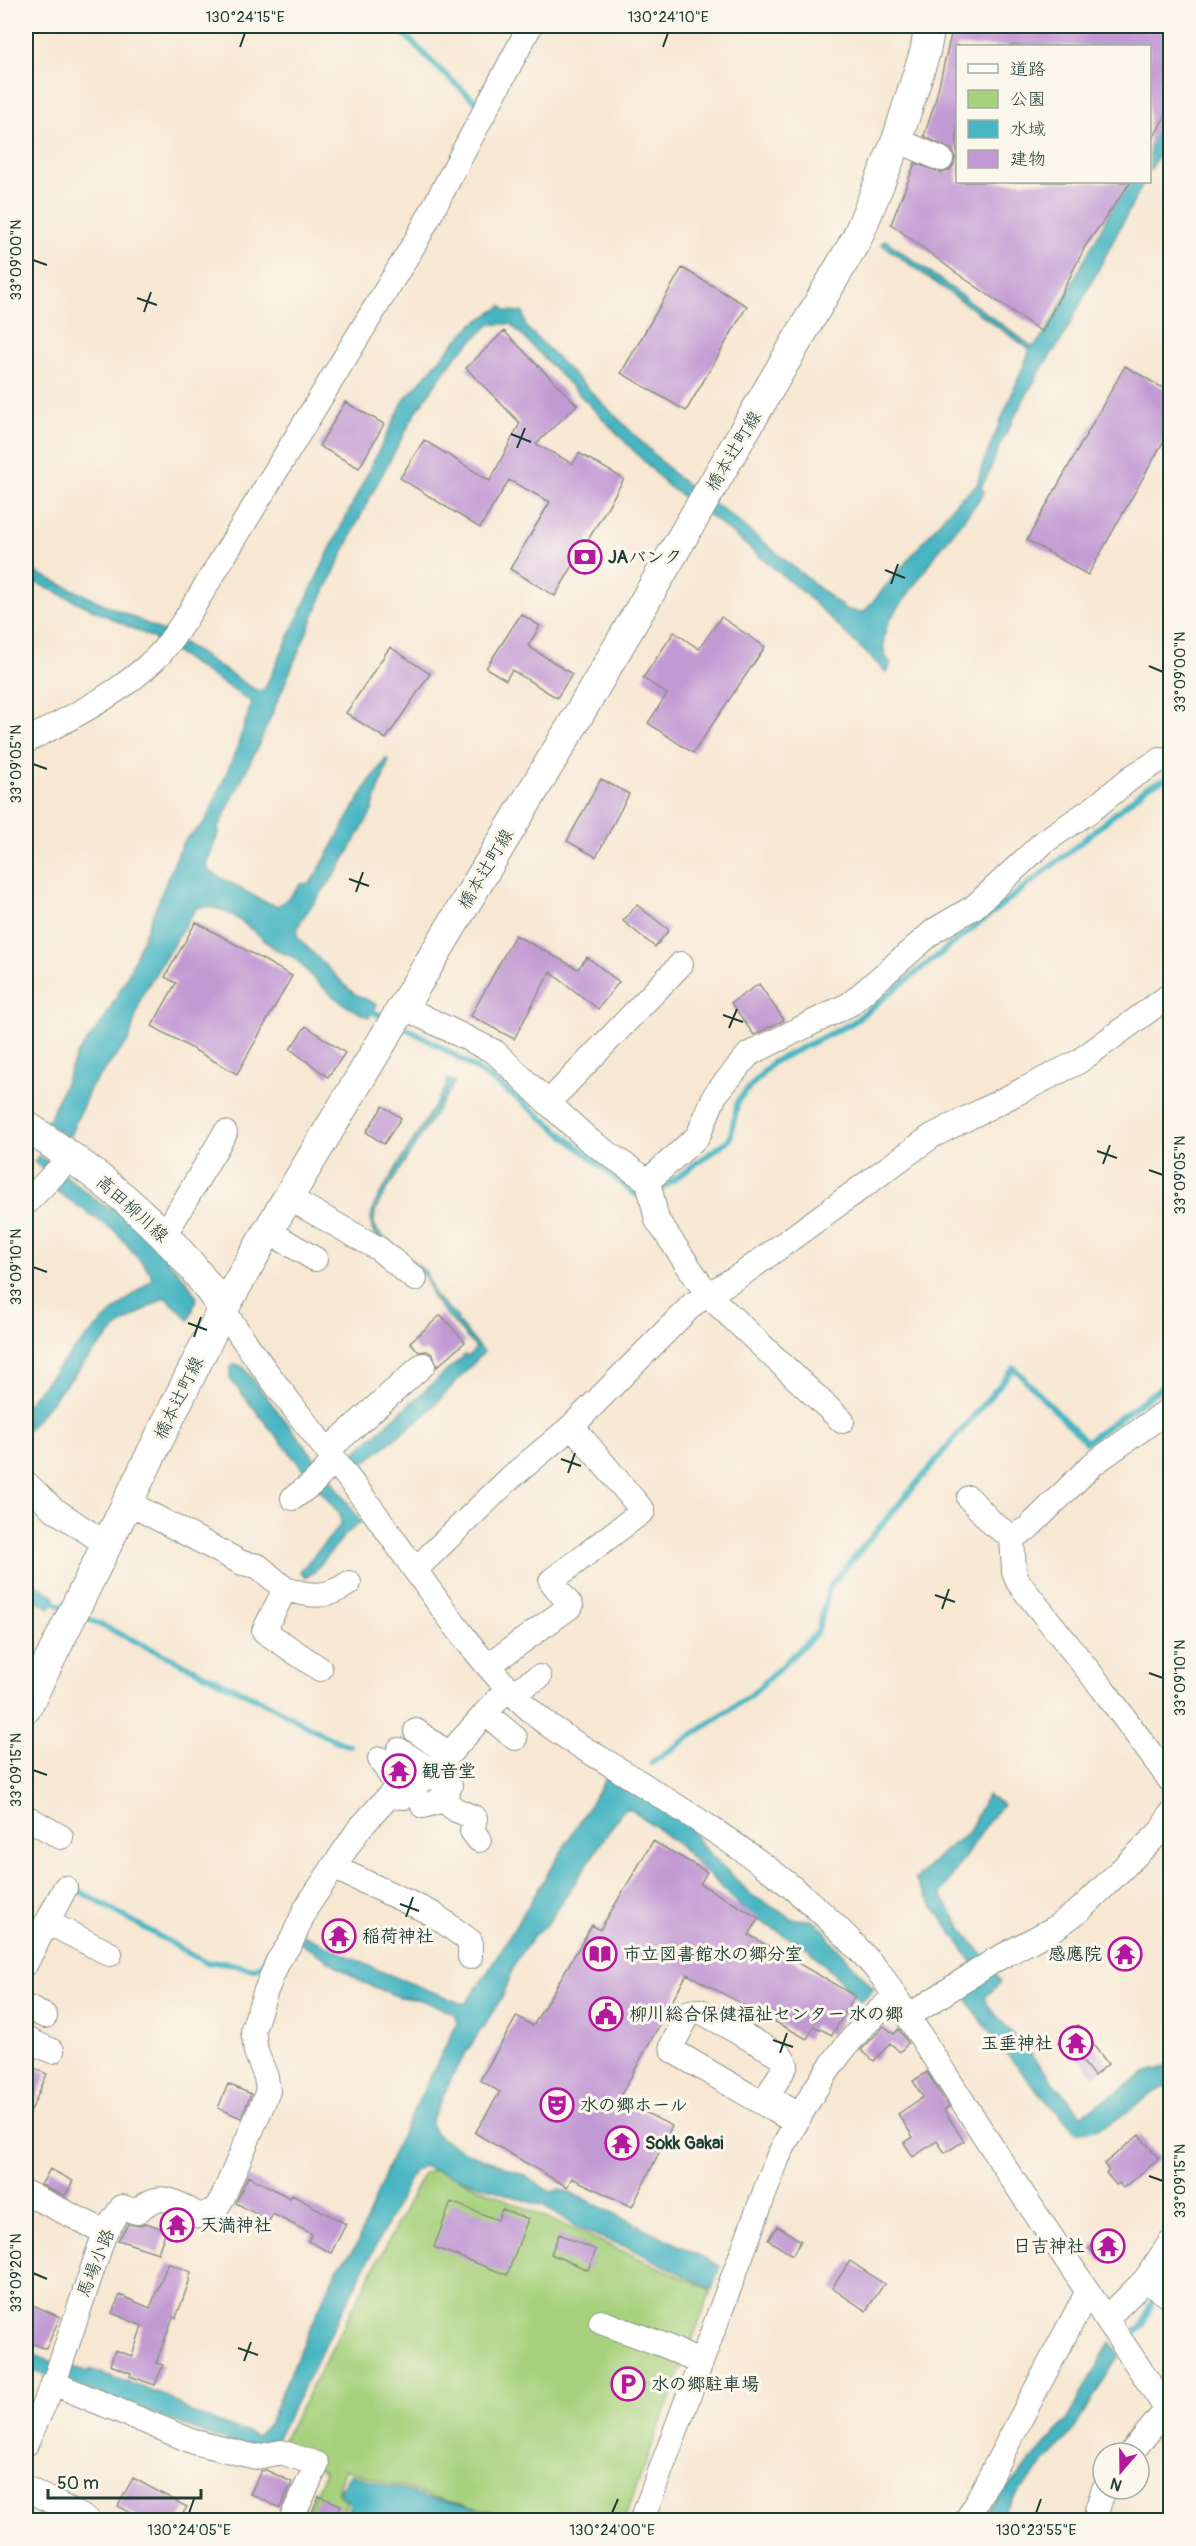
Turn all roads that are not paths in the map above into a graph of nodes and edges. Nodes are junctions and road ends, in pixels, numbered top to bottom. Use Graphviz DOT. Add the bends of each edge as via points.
graph roads {
  1 [pos="530,26"];
  2 [pos="930,26"];
  3 [pos="897,140"];
  4 [pos="941,159"];
  5 [pos="26,741"];
  6 [pos="1166,761"];
  7 [pos="681,964"];
  8 [pos="1170,996"];
  9 [pos="403,1007"];
  10 [pos="548,1103"];
  11 [pos="26,1126"];
  12 [pos="225,1133"];
  13 [pos="66,1162"];
  14 [pos="648,1181"];
  15 [pos="289,1198"];
  16 [pos="28,1200"];
  17 [pos="268,1231"];
  18 [pos="164,1236"];
  19 [pos="315,1259"];
  20 [pos="415,1279"];
  21 [pos="708,1295"];
  22 [pos="223,1309"];
  23 [pos="423,1365"];
  24 [pos="1170,1409"];
  25 [pos="842,1421"];
  26 [pos="572,1426"];
  27 [pos="326,1465"];
  28 [pos="26,1484"];
  29 [pos="293,1498"];
  30 [pos="969,1498"];
  31 [pos="127,1502"];
  32 [pos="1012,1537"];
  33 [pos="106,1544"];
  34 [pos="416,1569"];
  35 [pos="349,1583"];
  36 [pos="285,1589"];
  37 [pos="489,1665"];
  38 [pos="320,1669"];
  39 [pos="539,1677"];
  40 [pos="510,1690"];
  41 [pos="26,1708"];
  42 [pos="485,1713"];
  43 [pos="416,1731"];
  44 [pos="515,1738"];
  45 [pos="449,1754"];
  46 [pos="430,1772"];
  47 [pos="1170,1780"];
  48 [pos="409,1797"];
  49 [pos="1170,1815"];
  50 [pos="26,1817"];
  51 [pos="61,1837"];
  52 [pos="479,1840"];
  53 [pos="333,1867"];
  54 [pos="65,1888"];
  55 [pos="47,1922"];
  56 [pos="110,1954"];
  57 [pos="470,1957"];
  58 [pos="26,1963"];
  59 [pos="895,1996"];
  60 [pos="909,2016"];
  61 [pos="26,2039"];
  62 [pos="52,2051"];
  63 [pos="797,2119"];
  64 [pos="26,2193"];
  65 [pos="105,2232"];
  66 [pos="1170,2243"];
  67 [pos="1157,2288"];
  68 [pos="1089,2291"];
  69 [pos="601,2322"];
  70 [pos="1118,2335"];
  71 [pos="700,2362"];
  72 [pos="56,2375"];
  73 [pos="1169,2411"];
  74 [pos="1142,2441"];
  75 [pos="26,2444"];
  76 [pos="26,2488"];
  77 [pos="88,2520"];
  78 [pos="291,2520"];
  79 [pos="642,2520"];
  80 [pos="967,2520"];
  1 -- 5 [label="street" via="416,241 185,620 158,656 131,680"];
  2 -- 3 [label="main road, 橋本辻町線"];
  3 -- 4 [label="street"];
  3 -- 9 [label="main road, 橋本辻町線" via="857,238 816,311"];
  6 -- 14 [label="street" via="1131,777 1045,841 974,907 935,930 850,1004 749,1054 715,1095 698,1136"];
  7 -- 10 [label="street"];
  8 -- 21 [label="street" via="1078,1062 932,1136"];
  9 -- 10 [label="street" via="495,1052"];
  9 -- 15 [label="main road, 橋本辻町線"];
  10 -- 14 [label="street" via="590,1141"];
  11 -- 13 [label="main road, 高田柳川線"];
  12 -- 18 [label="street"];
  13 -- 16 [label="street"];
  13 -- 18 [label="main road, 高田柳川線" via="140,1211"];
  14 -- 21 [label="street" via="657,1220"];
  15 -- 17 [label="main road, 橋本辻町線"];
  15 -- 20 [label="street" via="379,1249"];
  17 -- 19 [label="street"];
  17 -- 22 [label="main road, 橋本辻町線"];
  18 -- 22 [label="main road, 高田柳川線" via="204,1280"];
  21 -- 25 [label="street"];
  21 -- 26 [label="street" via="685,1312"];
  22 -- 27 [label="street"];
  22 -- 31 [label="main road, 橋本辻町線"];
  23 -- 27 [label="street"];
  24 -- 32 [label="street" via="1093,1464 1028,1528"];
  26 -- 34 [label="street"];
  26 -- 37 [label="street" via="643,1511 551,1581 571,1606"];
  27 -- 29 [label="street"];
  27 -- 34 [label="street"];
  28 -- 33 [label="street" via="52,1508"];
  30 -- 32 [label="street" via="993,1524"];
  31 -- 33 [label="main road, 橋本辻町線"];
  31 -- 36 [label="street" via="242,1563 258,1566"];
  32 -- 47 [label="street" via="1018,1582"];
  33 -- 41 [label="main road, 橋本辻町線"];
  34 -- 37 [label="street"];
  35 -- 36 [label="street" via="337,1592 321,1595"];
  36 -- 38 [label="street" via="264,1631"];
  37 -- 40 [label="street"];
  39 -- 40 [label="street"];
  40 -- 42 [label="street"];
  40 -- 59 [label="street" via="555,1730 725,1836 782,1878 847,1936"];
  42 -- 44 [label="street"];
  42 -- 45 [label="street"];
  43 -- 45 [label="street"];
  45 -- 46 [label="street"];
  46 -- 48 [label="street"];
  46 -- 48 [label="street" via="450,1786"];
  46 -- 48 [label="street" via="389,1754"];
  48 -- 52 [label="street" via="475,1818 472,1831"];
  48 -- 53 [label="street" via="358,1829"];
  49 -- 60 [label="street" via="1161,1831 1081,1910"];
  50 -- 51 [label="street"];
  53 -- 57 [label="street" via="433,1914 470,1941"];
  53 -- 65 [label="street, 馬場小路" via="278,1961 253,2031 259,2072 268,2091 215,2210 200,2216 168,2199 156,2198 137,2212 122,2207"];
  54 -- 55 [label="street"];
  55 -- 56 [label="street"];
  55 -- 58 [label="street"];
  59 -- 60 [label="street"];
  59 -- 63 [label="street" via="840,2051"];
  60 -- 68 [label="street"];
  61 -- 62 [label="street"];
  63 -- 63 [label="street" via="673,2051 672,2045 690,2012 700,2011 781,2056 786,2065 770,2092 772,2099"];
  63 -- 71 [label="street" via="778,2157"];
  64 -- 65 [label="street"];
  65 -- 72 [label="street, 馬場小路"];
  66 -- 67 [label="street"];
  67 -- 70 [label="street"];
  68 -- 70 [label="street"];
  68 -- 80 [label="street"];
  69 -- 71 [label="street"];
  70 -- 73 [label="street"];
  71 -- 79 [label="street"];
  72 -- 75 [label="street, 馬場小路"];
  72 -- 78 [label="street" via="194,2442 256,2457 281,2452 317,2464"];
  73 -- 74 [label="street"];
  76 -- 77 [label="street"];
}
